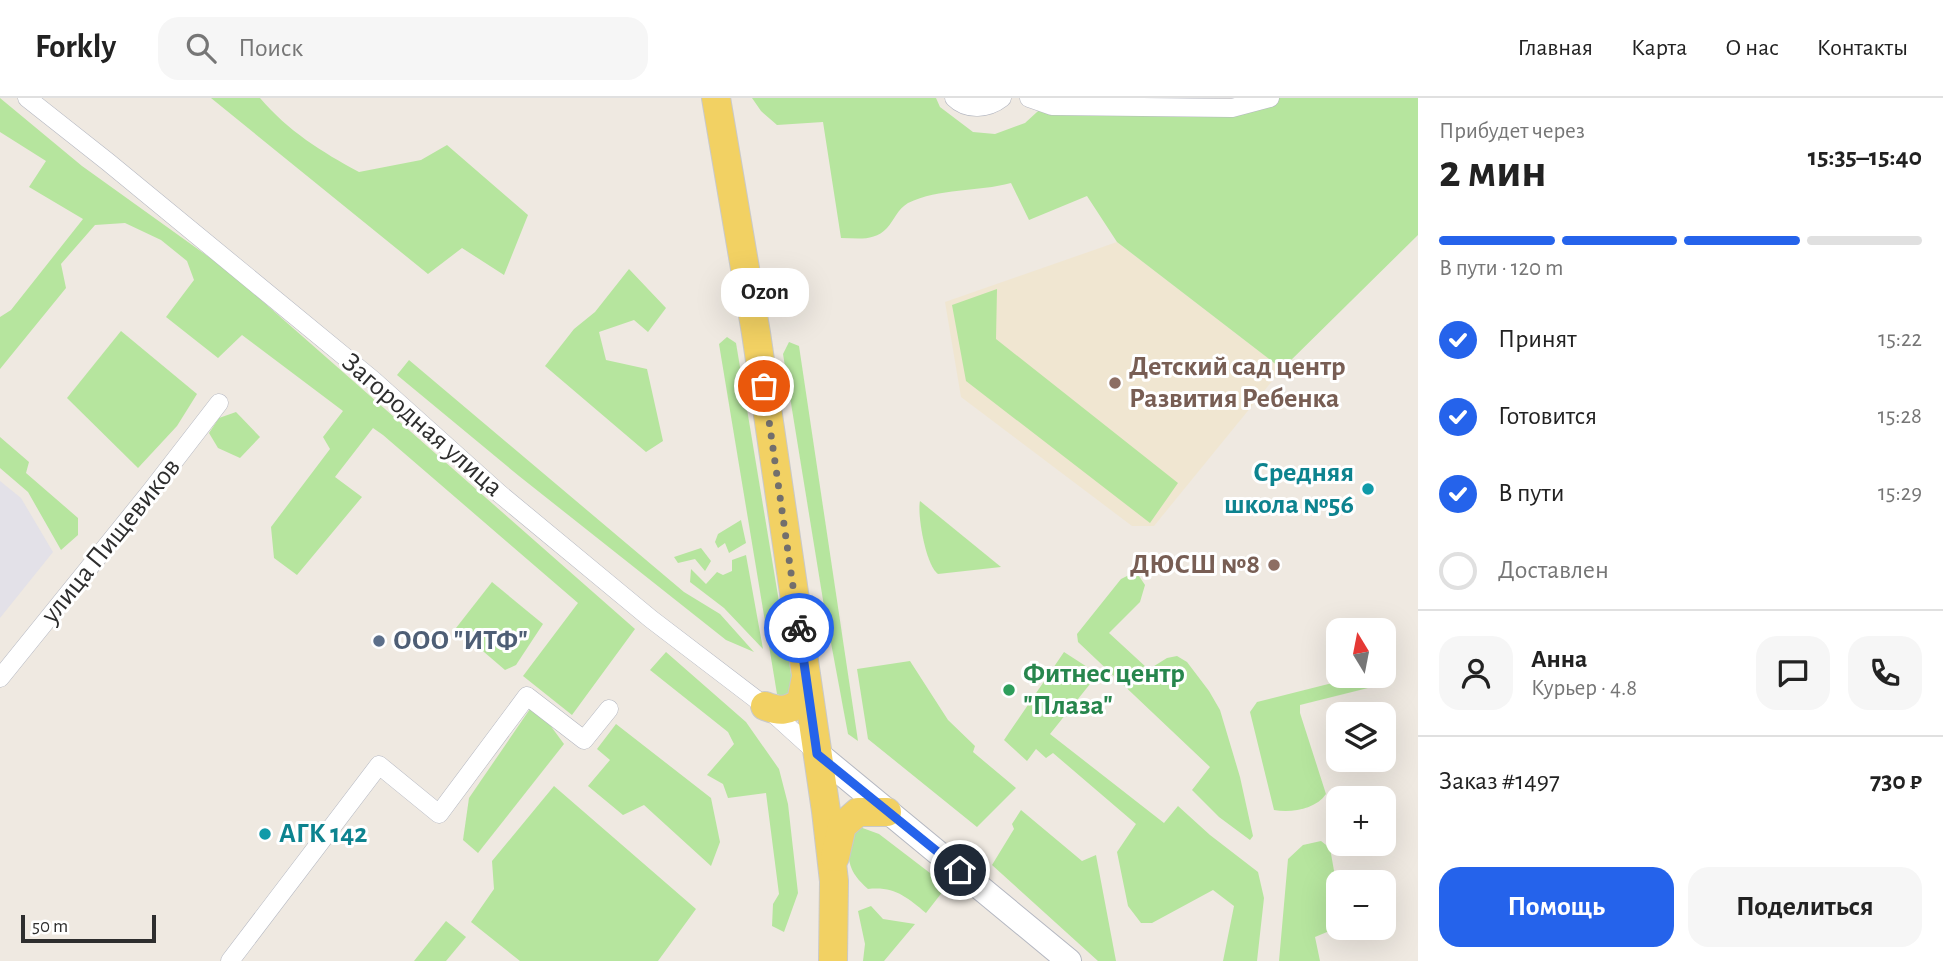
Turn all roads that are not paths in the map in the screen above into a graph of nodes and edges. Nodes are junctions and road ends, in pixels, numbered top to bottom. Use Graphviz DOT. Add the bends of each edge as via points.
graph roads {
  1 [pos="27,98"];
  2 [pos="954,98"];
  3 [pos="1002,98"];
  4 [pos="1029,98"];
  5 [pos="1270,98"];
  6 [pos="716,99"];
  7 [pos="219,403"];
  8 [pos="806,674"];
  9 [pos="0,678"];
  10 [pos="765,706"];
  11 [pos="610,709"];
  12 [pos="817,754"];
  13 [pos="887,812"];
  14 [pos="834,881"];
  15 [pos="230,961"];
  16 [pos="833,961"];
  17 [pos="1069,961"];
  1 -- 10 [label="street, Загородная улица" via="373,380 500,494 651,619"];
  2 -- 3 [label="street" via="961,105 979,108"];
  4 -- 5 [label="street" via="1052,106 1219,108"];
  6 -- 8 [label="main road"];
  7 -- 9 [label="street, улица Пищевиков"];
  8 -- 10 [label="main road" via="801,702 790,710"];
  8 -- 12 [label="main road"];
  10 -- 12 [label="street, Загородная улица"];
  11 -- 15 [label="street" via="584,740 527,696 439,814 379,765"];
  12 -- 13 [label="main road"];
  12 -- 14 [label="main road"];
  13 -- 14 [label="main road" via="858,812 842,826"];
  13 -- 17 [label="main road"];
  14 -- 16 [label="main road"];
}
